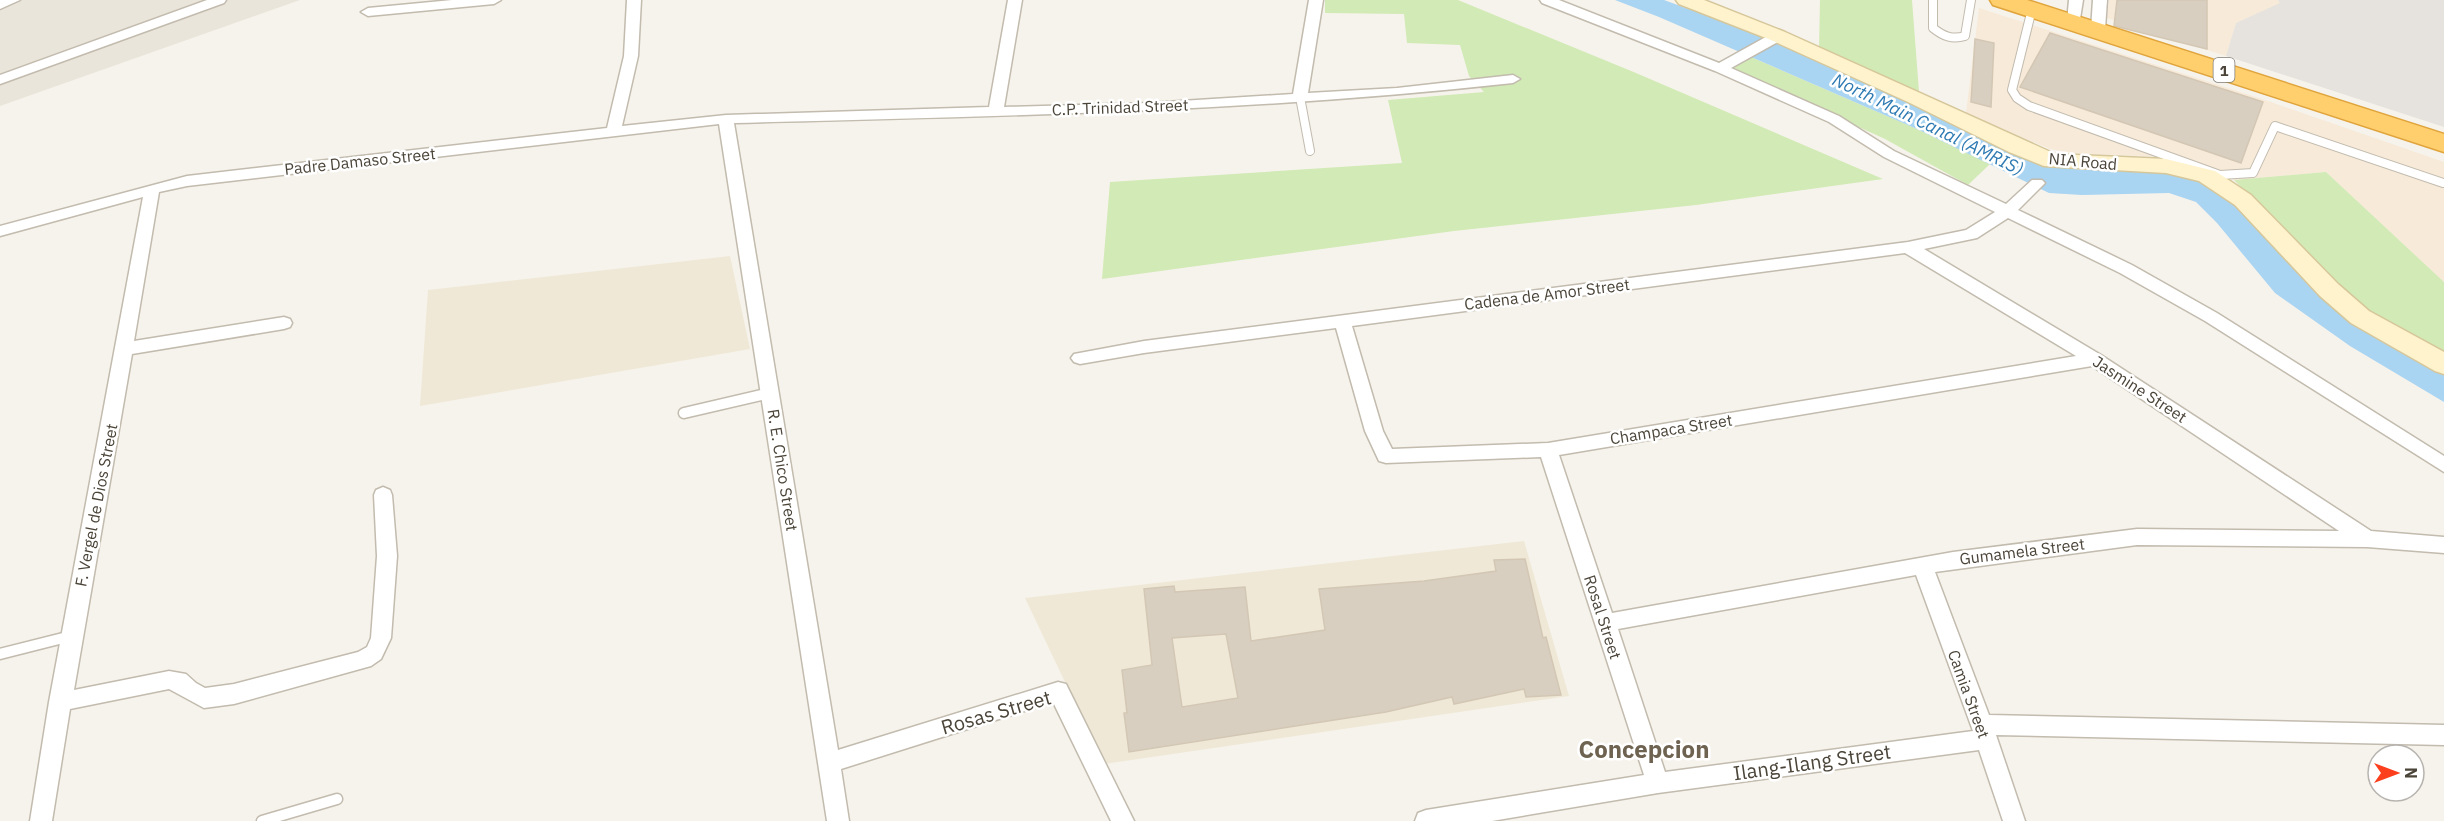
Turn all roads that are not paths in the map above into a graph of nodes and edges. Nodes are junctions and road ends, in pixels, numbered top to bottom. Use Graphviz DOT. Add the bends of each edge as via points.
graph roads {
  1 [pos="13,0"];
  2 [pos="219,0"];
  3 [pos="494,0"];
  4 [pos="634,0"];
  5 [pos="1015,0"];
  6 [pos="1316,0"];
  7 [pos="1547,0"];
  8 [pos="1686,0"];
  9 [pos="1933,0"];
  10 [pos="1971,0"];
  11 [pos="2002,0"];
  12 [pos="2100,0"];
  13 [pos="0,4"];
  14 [pos="2032,9"];
  15 [pos="368,12"];
  16 [pos="2083,17"];
  17 [pos="1773,38"];
  18 [pos="1720,68"];
  19 [pos="1514,79"];
  20 [pos="0,80"];
  21 [pos="1300,97"];
  22 [pos="996,111"];
  23 [pos="726,119"];
  24 [pos="613,132"];
  25 [pos="2444,143"];
  26 [pos="1310,151"];
  27 [pos="2037,183"];
  28 [pos="2443,183"];
  29 [pos="152,189"];
  30 [pos="2007,212"];
  31 [pos="0,231"];
  32 [pos="1908,248"];
  33 [pos="1342,321"];
  34 [pos="284,323"];
  35 [pos="125,349"];
  36 [pos="1080,358"];
  37 [pos="2095,359"];
  38 [pos="2444,364"];
  39 [pos="770,393"];
  40 [pos="684,413"];
  41 [pos="1548,450"];
  42 [pos="2444,465"];
  43 [pos="383,495"];
  44 [pos="2367,539"];
  45 [pos="2444,545"];
  46 [pos="1923,567"];
  47 [pos="1605,623"];
  48 [pos="71,636"];
  49 [pos="0,654"];
  50 [pos="60,702"];
  51 [pos="1984,732"];
  52 [pos="2444,735"];
  53 [pos="831,762"];
  54 [pos="1658,783"];
  55 [pos="337,799"];
  56 [pos="41,821"];
  57 [pos="262,821"];
  58 [pos="838,821"];
  59 [pos="1124,821"];
  60 [pos="1426,821"];
  61 [pos="2014,821"];
  1 -- 13 [label="street"];
  2 -- 20 [label="street"];
  3 -- 15 [label="street"];
  4 -- 24 [label="street" via="631,56"];
  5 -- 22 [label="street"];
  6 -- 21 [label="street"];
  7 -- 18 [label="street"];
  8 -- 17 [label="street, NIA Road"];
  9 -- 10 [label="lane" via="1932,28 1957,39 1965,36"];
  11 -- 14 [label="highway, 1"];
  12 -- 16 [label="street"];
  14 -- 16 [label="highway, 1"];
  14 -- 28 [label="lane" via="2012,90 2028,106 2220,175 2253,173 2275,126"];
  16 -- 25 [label="highway, 1"];
  17 -- 18 [label="street"];
  17 -- 38 [label="street, NIA Road" via="1916,97 2052,161 2166,166 2207,176 2243,200 2329,290 2361,317"];
  18 -- 30 [label="street" via="1834,119 1889,154"];
  19 -- 21 [label="street, C.P. Trinidad Street" via="1397,92"];
  21 -- 22 [label="street, C.P. Trinidad Street" via="1149,107"];
  21 -- 26 [label="lane"];
  22 -- 23 [label="street, C.P. Trinidad Street"];
  23 -- 24 [label="street, Padre Damaso Street"];
  23 -- 39 [label="street, R. E. Chico Street"];
  24 -- 29 [label="street, Padre Damaso Street" via="187,181"];
  27 -- 30 [label="street, Cadena de Amor Street"];
  29 -- 31 [label="street, Padre Damaso Street"];
  29 -- 35 [label="street, F. Vergel de Dios Street"];
  30 -- 32 [label="street, Cadena de Amor Street" via="1971,234"];
  30 -- 42 [label="street" via="2211,317"];
  32 -- 33 [label="street, Cadena de Amor Street"];
  32 -- 37 [label="street, Jasmine Street"];
  33 -- 36 [label="street, Cadena de Amor Street"];
  33 -- 41 [label="street, Champaca Street" via="1374,431 1386,456"];
  34 -- 35 [label="street"];
  35 -- 48 [label="street, F. Vergel de Dios Street"];
  37 -- 41 [label="street, Champaca Street"];
  37 -- 44 [label="street, Jasmine Street"];
  39 -- 40 [label="lane"];
  39 -- 53 [label="street, R. E. Chico Street"];
  41 -- 47 [label="street, Rosal Street"];
  43 -- 50 [label="street" via="387,556 381,638 374,652 364,660 234,694 204,698 179,681 169,680"];
  44 -- 45 [label="street, Gumamela Street"];
  44 -- 46 [label="street, Gumamela Street" via="2137,537"];
  46 -- 47 [label="street, Gumamela Street"];
  46 -- 51 [label="street, Camia Street"];
  47 -- 54 [label="street, Rosal Street"];
  48 -- 49 [label="lane"];
  48 -- 50 [label="street, F. Vergel de Dios Street"];
  50 -- 56 [label="street, F. Vergel de Dios Street"];
  51 -- 52 [label="street, Ilang-Ilang Street"];
  51 -- 54 [label="street, Ilang-Ilang Street"];
  51 -- 61 [label="street, Camia Street"];
  53 -- 58 [label="street, R. E. Chico Street"];
  53 -- 59 [label="street, Rosas Street" via="1058,691"];
  54 -- 60 [label="street, Ilang-Ilang Street"];
  55 -- 57 [label="lane"];
}
